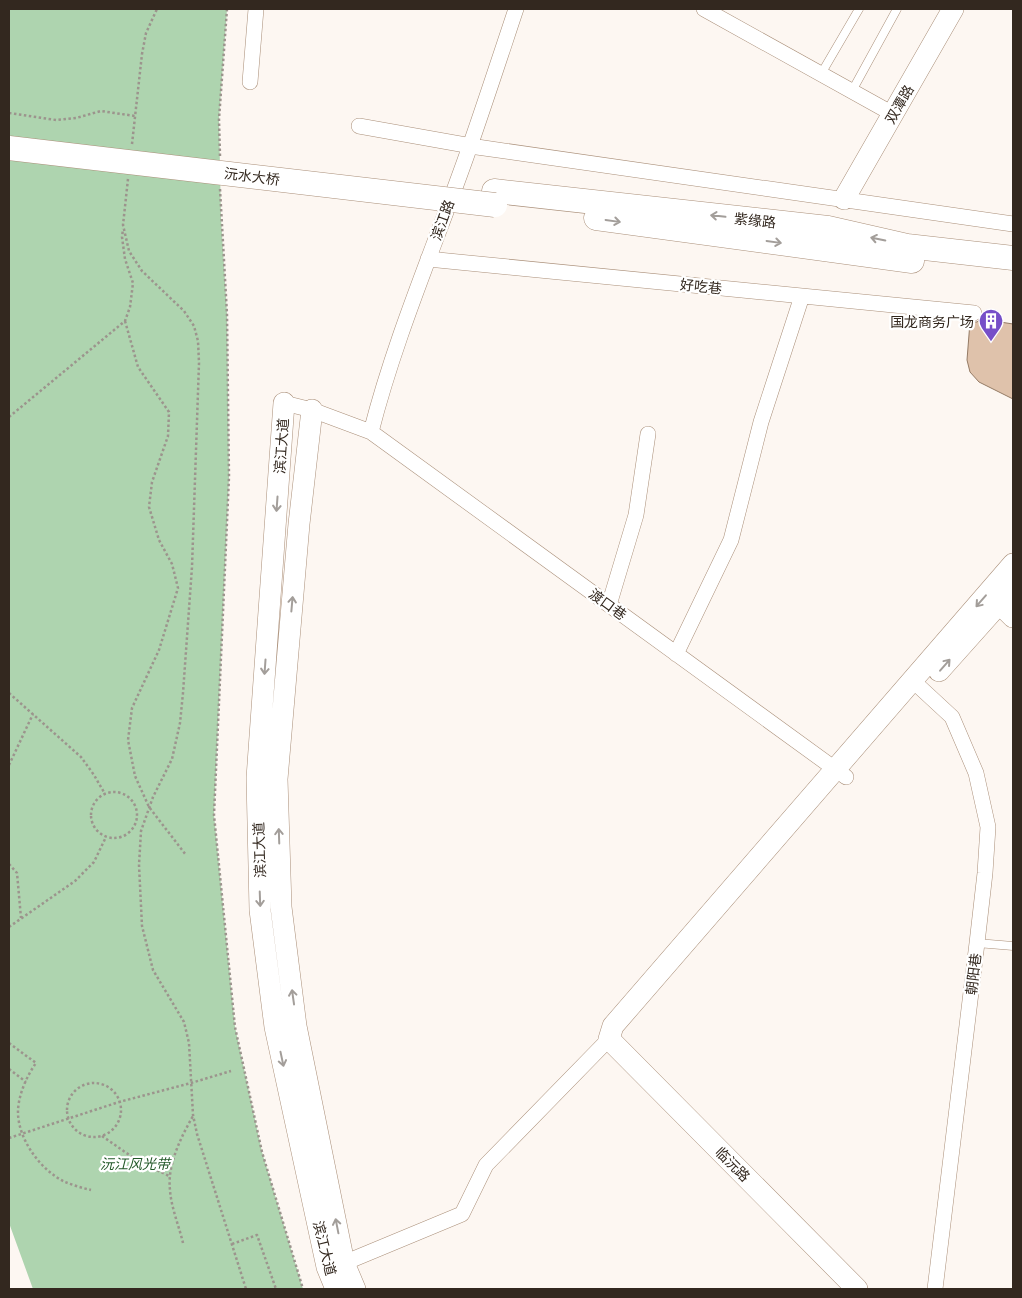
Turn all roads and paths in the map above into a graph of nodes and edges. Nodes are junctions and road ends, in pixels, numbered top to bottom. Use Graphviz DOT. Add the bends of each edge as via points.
graph roads {
  1 [pos="157,9"];
  2 [pos="227,9"];
  3 [pos="256,9"];
  4 [pos="516,9"];
  5 [pos="704,9"];
  6 [pos="859,9"];
  7 [pos="896,9"];
  8 [pos="953,9"];
  9 [pos="821,74"];
  10 [pos="250,82"];
  11 [pos="852,91"];
  12 [pos="9,113"];
  13 [pos="893,114"];
  14 [pos="135,116"];
  15 [pos="359,126"];
  16 [pos="9,135"];
  17 [pos="132,146"];
  18 [pos="470,146"];
  19 [pos="9,148"];
  20 [pos="220,158"];
  21 [pos="129,176"];
  22 [pos="220,188"];
  23 [pos="495,198"];
  24 [pos="844,199"];
  25 [pos="1013,224"];
  26 [pos="123,225"];
  27 [pos="1013,258"];
  28 [pos="428,260"];
  29 [pos="1013,272"];
  30 [pos="802,296"];
  31 [pos="974,313"];
  32 [pos="125,321"];
  33 [pos="284,404"];
  34 [pos="312,410"];
  35 [pos="9,417"];
  36 [pos="371,432"];
  37 [pos="648,434"];
  38 [pos="1013,564"];
  39 [pos="1009,603"];
  40 [pos="609,605"];
  41 [pos="676,654"];
  42 [pos="917,685"];
  43 [pos="9,692"];
  44 [pos="33,714"];
  45 [pos="9,765"];
  46 [pos="840,773"];
  47 [pos="105,794"];
  48 [pos="149,807"];
  49 [pos="138,815"];
  50 [pos="146,816"];
  51 [pos="106,837"];
  52 [pos="186,855"];
  53 [pos="9,864"];
  54 [pos="21,918"];
  55 [pos="9,927"];
  56 [pos="977,943"];
  57 [pos="1013,946"];
  58 [pos="609,1038"];
  59 [pos="9,1043"];
  60 [pos="9,1069"];
  61 [pos="231,1071"];
  62 [pos="26,1082"];
  63 [pos="191,1083"];
  64 [pos="119,1102"];
  65 [pos="193,1115"];
  66 [pos="68,1118"];
  67 [pos="22,1133"];
  68 [pos="102,1136"];
  69 [pos="9,1138"];
  70 [pos="169,1176"];
  71 [pos="91,1190"];
  72 [pos="183,1243"];
  73 [pos="232,1244"];
  74 [pos="336,1265"];
  75 [pos="246,1289"];
  76 [pos="276,1289"];
  77 [pos="304,1289"];
  78 [pos="336,1289"];
  79 [pos="355,1289"];
  80 [pos="857,1289"];
  81 [pos="935,1289"];
  1 -- 14 [label="path" via="143,47"];
  2 -- 20 [label="path" via="219,118"];
  3 -- 10 [label="street"];
  4 -- 18 [label="street, 滨江路"];
  5 -- 9 [label="street"];
  6 -- 9 [label="lane"];
  7 -- 11 [label="lane"];
  8 -- 13 [label="street, 双潭路"];
  9 -- 11 [label="street"];
  11 -- 13 [label="street"];
  12 -- 14 [label="path" via="56,120 101,111"];
  13 -- 24 [label="street, 双潭路"];
  14 -- 17 [label="path"];
  15 -- 18 [label="street"];
  16 -- 23 [label="main road, 沅水大桥"];
  18 -- 24 [label="street"];
  18 -- 28 [label="street, 滨江路"];
  19 -- 23 [label="main road, 沅水大桥, bridge"];
  21 -- 26 [label="path"];
  22 -- 77 [label="path" via="227,314 230,478 214,815 235,1027 262,1152"];
  27 -- 23 [label="main road, 紫缘路, one-way" via="907,246 828,228"];
  23 -- 29 [label="main road, 紫缘路, one-way" via="895,259"];
  24 -- 25 [label="street"];
  26 -- 32 [label="path" via="125,258 133,283"];
  26 -- 48 [label="path" via="129,251 142,270 184,311 194,326 198,341 192,567 180,723 172,759"];
  28 -- 30 [label="street, 好吃巷"];
  28 -- 36 [label="street, 滨江路" via="380,394"];
  30 -- 31 [label="street, 好吃巷"];
  30 -- 41 [label="street" via="760,422 731,540"];
  32 -- 35 [label="path"];
  32 -- 48 [label="path" via="138,367 169,412 168,436 152,482 149,507 178,588 159,650 132,708 128,740 135,776"];
  33 -- 34 [label="street, 渡口巷"];
  33 -- 74 [label="street, 滨江大道, one-way" via="257,778 260,910 275,1027"];
  34 -- 36 [label="street, 渡口巷"];
  74 -- 34 [label="street, 滨江大道, one-way" via="296,1026 280,907 277,779"];
  36 -- 40 [label="street, 渡口巷"];
  37 -- 40 [label="street" via="636,515"];
  38 -- 42 [label="street, one-way"];
  42 -- 39 [label="street, one-way"];
  40 -- 41 [label="street, 渡口巷"];
  41 -- 46 [label="street, 渡口巷"];
  42 -- 46 [label="street"];
  42 -- 56 [label="street, 朝阳巷" via="952,717 976,774 988,827"];
  43 -- 44 [label="path"];
  44 -- 45 [label="path"];
  44 -- 47 [label="path" via="81,757"];
  46 -- 58 [label="street" via="621,1033"];
  47 -- 49 [label="path" via="120,792 127,796"];
  47 -- 51 [label="path" via="98,798 91,812 94,827"];
  48 -- 50 [label="path"];
  48 -- 52 [label="path"];
  49 -- 50 [label="path"];
  49 -- 51 [label="path" via="127,835"];
  50 -- 63 [label="path" via="141,831 139,865 142,926 153,970 184,1022 189,1043"];
  51 -- 54 [label="path" via="94,862 75,881"];
  53 -- 54 [label="path" via="17,872"];
  54 -- 55 [label="path"];
  56 -- 57 [label="lane"];
  56 -- 81 [label="street, 朝阳巷"];
  58 -- 74 [label="street" via="486,1165 462,1214"];
  58 -- 80 [label="street, 临沅路"];
  59 -- 62 [label="path" via="36,1063"];
  60 -- 62 [label="path"];
  61 -- 63 [label="path"];
  62 -- 67 [label="path" via="18,1111"];
  63 -- 64 [label="path"];
  63 -- 65 [label="path"];
  64 -- 66 [label="path"];
  64 -- 66 [label="path" via="111,1088 94,1082 85,1084 71,1095 67,1103"];
  64 -- 68 [label="path" via="119,1122"];
  65 -- 70 [label="path" via="184,1131"];
  65 -- 73 [label="path"];
  66 -- 67 [label="path"];
  66 -- 68 [label="path" via="73,1129 80,1134"];
  67 -- 69 [label="path"];
  67 -- 71 [label="path" via="30,1151 47,1170 64,1181"];
  68 -- 70 [label="path" via="138,1162"];
  70 -- 72 [label="path"];
  73 -- 75 [label="path"];
  73 -- 76 [label="path" via="258,1235"];
  74 -- 78 [label="street, 滨江大道"];
  74 -- 79 [label="street, 滨江大道"];
}
